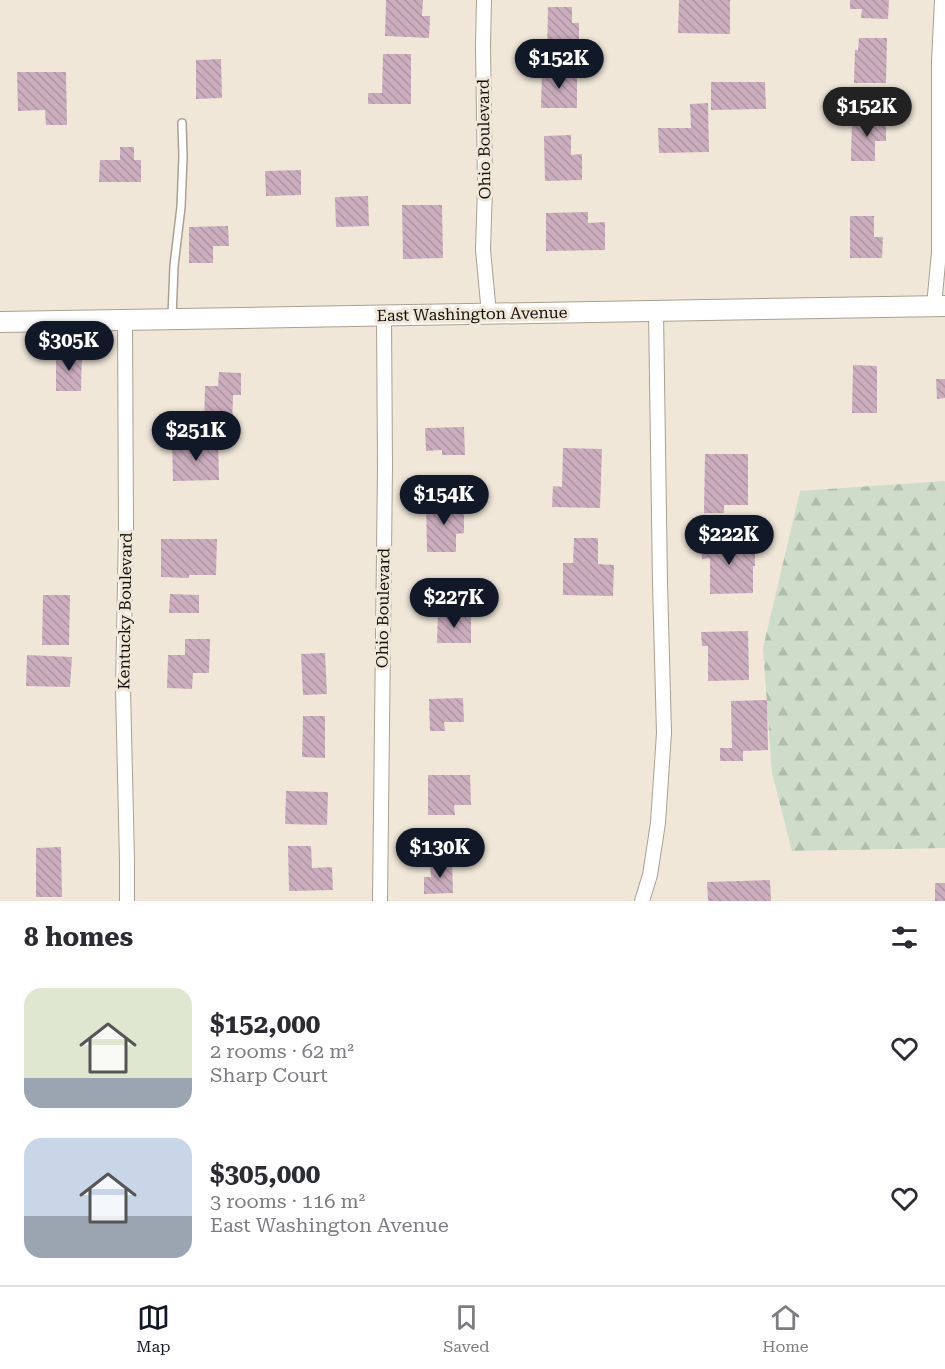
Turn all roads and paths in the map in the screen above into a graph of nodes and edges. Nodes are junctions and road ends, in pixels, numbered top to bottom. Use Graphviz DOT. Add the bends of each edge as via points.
graph roads {
  1 [pos="484,0"];
  2 [pos="942,0"];
  3 [pos="182,123"];
  4 [pos="940,306"];
  5 [pos="656,311"];
  6 [pos="489,314"];
  7 [pos="384,316"];
  8 [pos="172,319"];
  9 [pos="124,320"];
  10 [pos="0,322"];
  11 [pos="127,901"];
  12 [pos="380,901"];
  13 [pos="642,901"];
  1 -- 6 [label="street, Ohio Boulevard" via="483,250"];
  2 -- 4 [label="street"];
  3 -- 8 [label="lane" via="181,207"];
  4 -- 5 [label="street, East Washington Avenue"];
  5 -- 6 [label="street, East Washington Avenue"];
  5 -- 13 [label="street" via="664,733 658,823"];
  6 -- 7 [label="street, East Washington Avenue"];
  7 -- 8 [label="street, East Washington Avenue"];
  7 -- 12 [label="street, Ohio Boulevard"];
  8 -- 9 [label="street, East Washington Avenue"];
  9 -- 10 [label="street, East Washington Avenue"];
  9 -- 11 [label="street, Kentucky Boulevard"];
}
